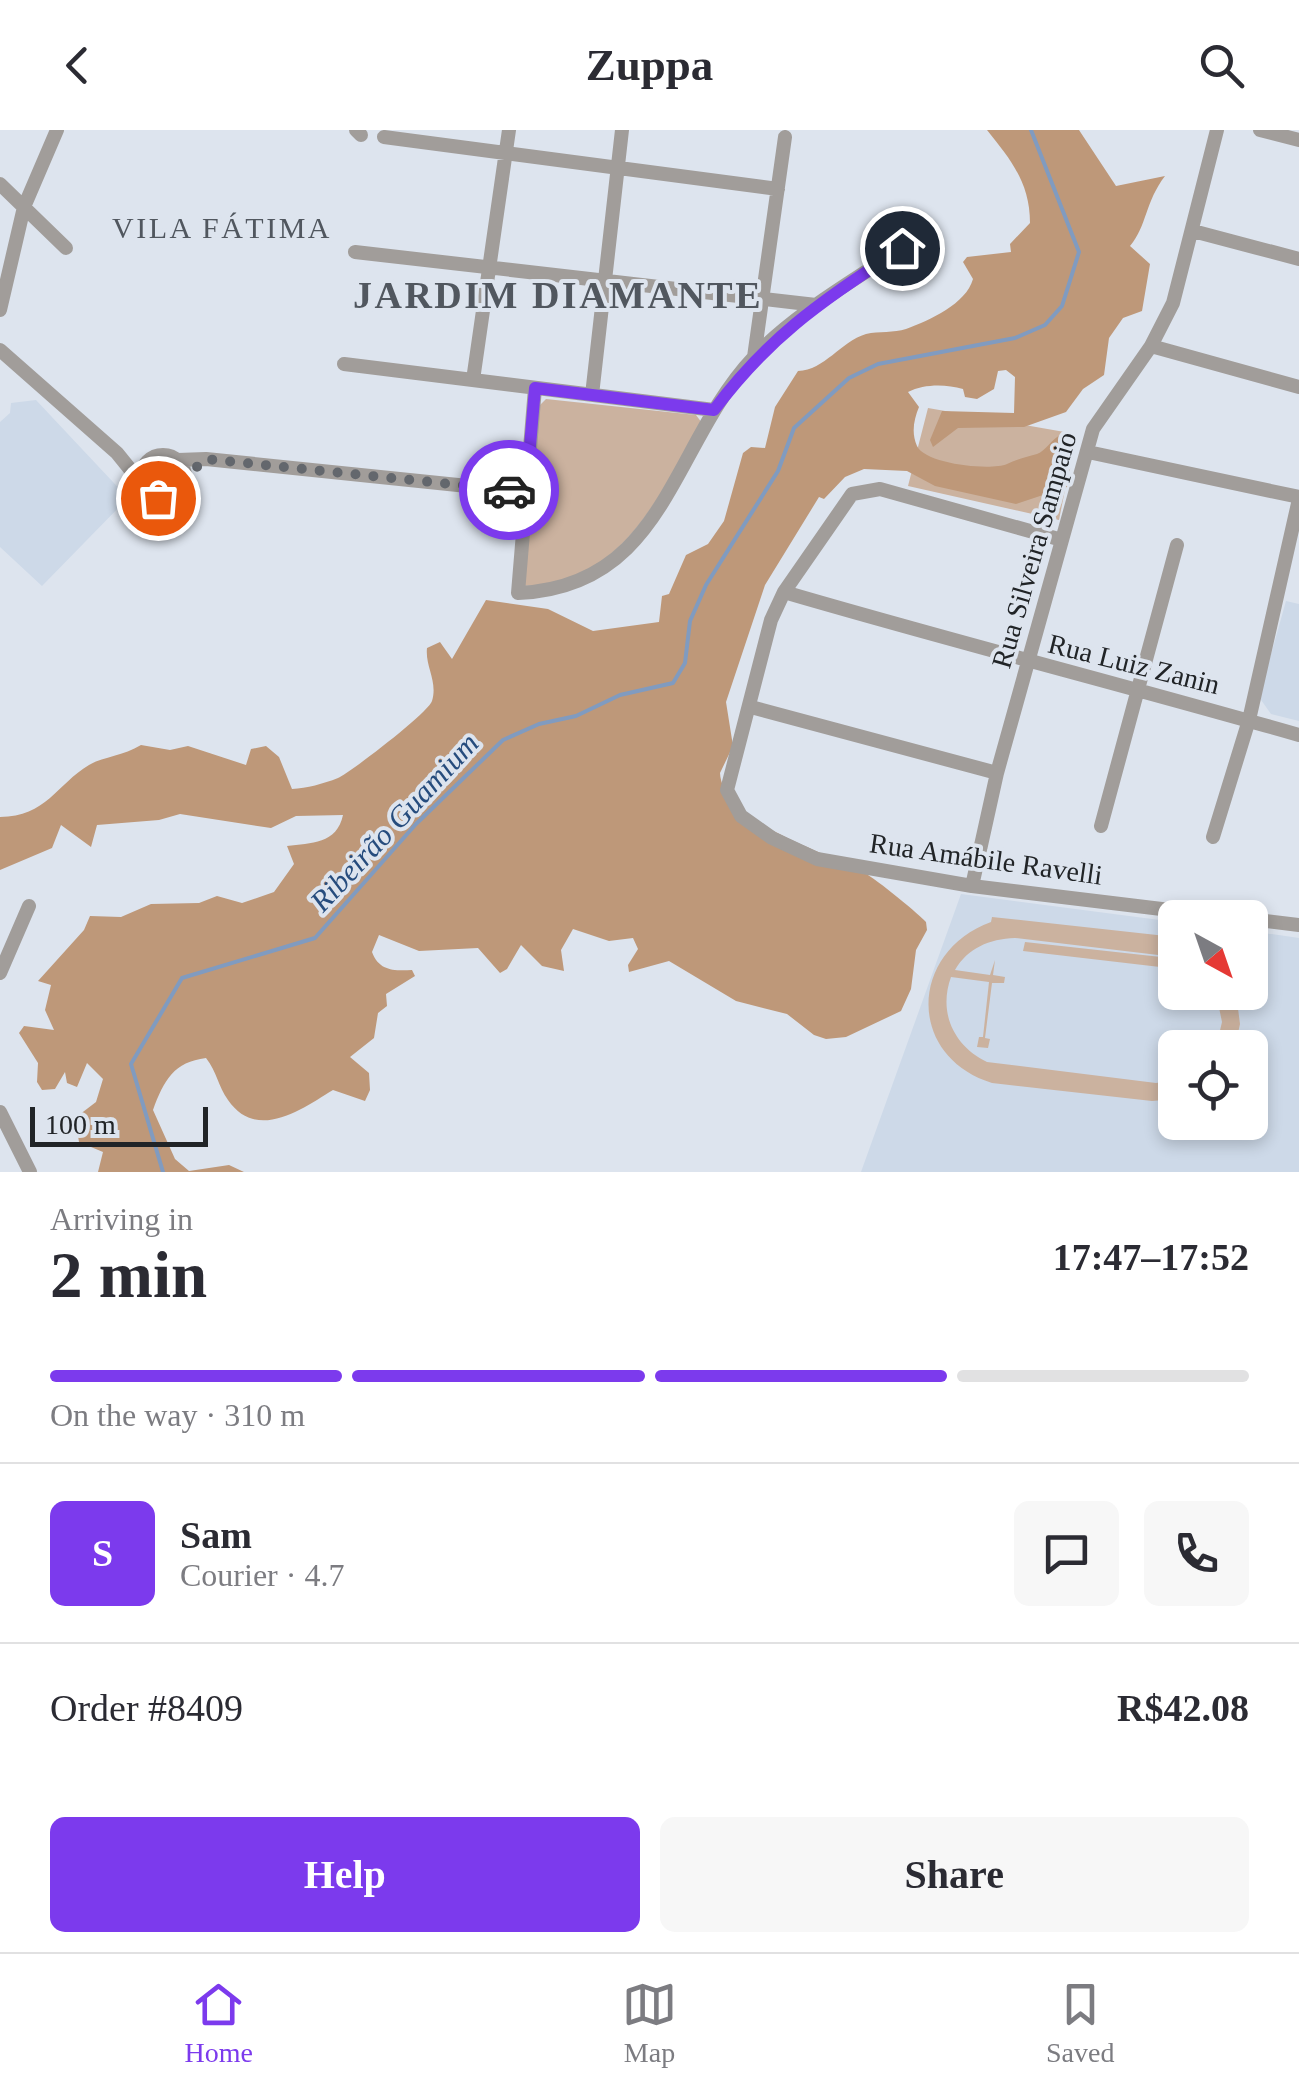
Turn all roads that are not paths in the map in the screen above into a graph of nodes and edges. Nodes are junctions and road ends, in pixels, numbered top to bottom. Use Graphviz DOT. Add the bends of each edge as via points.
graph roads {
  1 [pos="56,130"];
  2 [pos="509,130"];
  3 [pos="622,130"];
  4 [pos="1217,130"];
  5 [pos="1260,130"];
  6 [pos="384,137"];
  7 [pos="785,137"];
  8 [pos="1299,140"];
  9 [pos="506,153"];
  10 [pos="618,168"];
  11 [pos="0,184"];
  12 [pos="778,189"];
  13 [pos="24,207"];
  14 [pos="1193,231"];
  15 [pos="66,248"];
  16 [pos="902,248"];
  17 [pos="354,252"];
  18 [pos="1299,259"];
  19 [pos="489,267"];
  20 [pos="605,280"];
  21 [pos="762,299"];
  22 [pos="816,305"];
  23 [pos="0,310"];
  24 [pos="1151,346"];
  25 [pos="0,350"];
  26 [pos="754,358"];
  27 [pos="344,364"];
  28 [pos="473,380"];
  29 [pos="1299,387"];
  30 [pos="535,388"];
  31 [pos="592,395"];
  32 [pos="714,410"];
  33 [pos="1088,452"];
  34 [pos="117,453"];
  35 [pos="154,456"];
  36 [pos="206,459"];
  37 [pos="178,460"];
  38 [pos="185,477"];
  39 [pos="142,484"];
  40 [pos="526,492"];
  41 [pos="1299,498"];
  42 [pos="1062,540"];
  43 [pos="1176,545"];
  44 [pos="784,592"];
  45 [pos="1028,663"];
  46 [pos="1141,689"];
  47 [pos="751,707"];
  48 [pos="1249,720"];
  49 [pos="1299,734"];
  50 [pos="997,774"];
  51 [pos="1101,826"];
  52 [pos="1213,837"];
  53 [pos="972,886"];
  54 [pos="28,906"];
  55 [pos="1158,909"];
  56 [pos="1268,921"];
  57 [pos="1299,925"];
  58 [pos="0,974"];
  59 [pos="0,1112"];
  60 [pos="30,1172"];
  1 -- 13 [label="street"];
  2 -- 9 [label="street"];
  3 -- 10 [label="street"];
  4 -- 14 [label="street, Rua Silveira Sampaio"];
  5 -- 8 [label="street"];
  6 -- 9 [label="street"];
  7 -- 12 [label="street"];
  9 -- 10 [label="street"];
  9 -- 19 [label="street"];
  10 -- 12 [label="street"];
  10 -- 20 [label="street"];
  11 -- 13 [label="street"];
  12 -- 21 [label="street"];
  13 -- 15 [label="street"];
  13 -- 23 [label="street"];
  14 -- 18 [label="street"];
  14 -- 24 [label="street, Rua Silveira Sampaio" via="1173,303"];
  16 -- 22 [label="street"];
  17 -- 19 [label="street"];
  19 -- 20 [label="street"];
  19 -- 28 [label="street"];
  20 -- 21 [label="street"];
  20 -- 31 [label="street"];
  21 -- 22 [label="street"];
  21 -- 26 [label="street"];
  22 -- 26 [label="street"];
  24 -- 29 [label="street"];
  24 -- 33 [label="street, Rua Silveira Sampaio" via="1093,429"];
  25 -- 34 [label="street"];
  26 -- 32 [label="street"];
  27 -- 28 [label="street"];
  28 -- 30 [label="street"];
  30 -- 31 [label="street"];
  30 -- 40 [label="street"];
  31 -- 32 [label="street"];
  32 -- 40 [label="street" via="644,536 586,578 554,592 518,593"];
  33 -- 41 [label="street"];
  33 -- 42 [label="street, Rua Silveira Sampaio"];
  34 -- 35 [label="street"];
  34 -- 39 [label="street"];
  35 -- 37 [label="street"];
  35 -- 39 [label="street" via="141,471"];
  36 -- 37 [label="street"];
  36 -- 38 [label="street"];
  36 -- 40 [label="street"];
  37 -- 38 [label="street"];
  38 -- 39 [label="street" via="178,493 165,499 150,496"];
  41 -- 48 [label="street"];
  42 -- 44 [label="street" via="864,489 852,494"];
  42 -- 45 [label="street, Rua Silveira Sampaio"];
  43 -- 46 [label="street"];
  44 -- 45 [label="street, Rua Luiz Zanin"];
  44 -- 47 [label="street"];
  45 -- 46 [label="street, Rua Luiz Zanin"];
  45 -- 50 [label="street, Rua Silveira Sampaio"];
  46 -- 48 [label="street, Rua Luiz Zanin"];
  46 -- 51 [label="street"];
  47 -- 50 [label="street"];
  47 -- 53 [label="street, Rua Amábile Ravelli" via="727,790 741,816 817,859"];
  48 -- 49 [label="street, Rua Luiz Zanin"];
  48 -- 52 [label="street"];
  50 -- 53 [label="street, Rua Silveira Sampaio"];
  53 -- 55 [label="street, Rua Amábile Ravelli"];
  54 -- 58 [label="street"];
  56 -- 57 [label="street"];
  59 -- 60 [label="street"];
}
